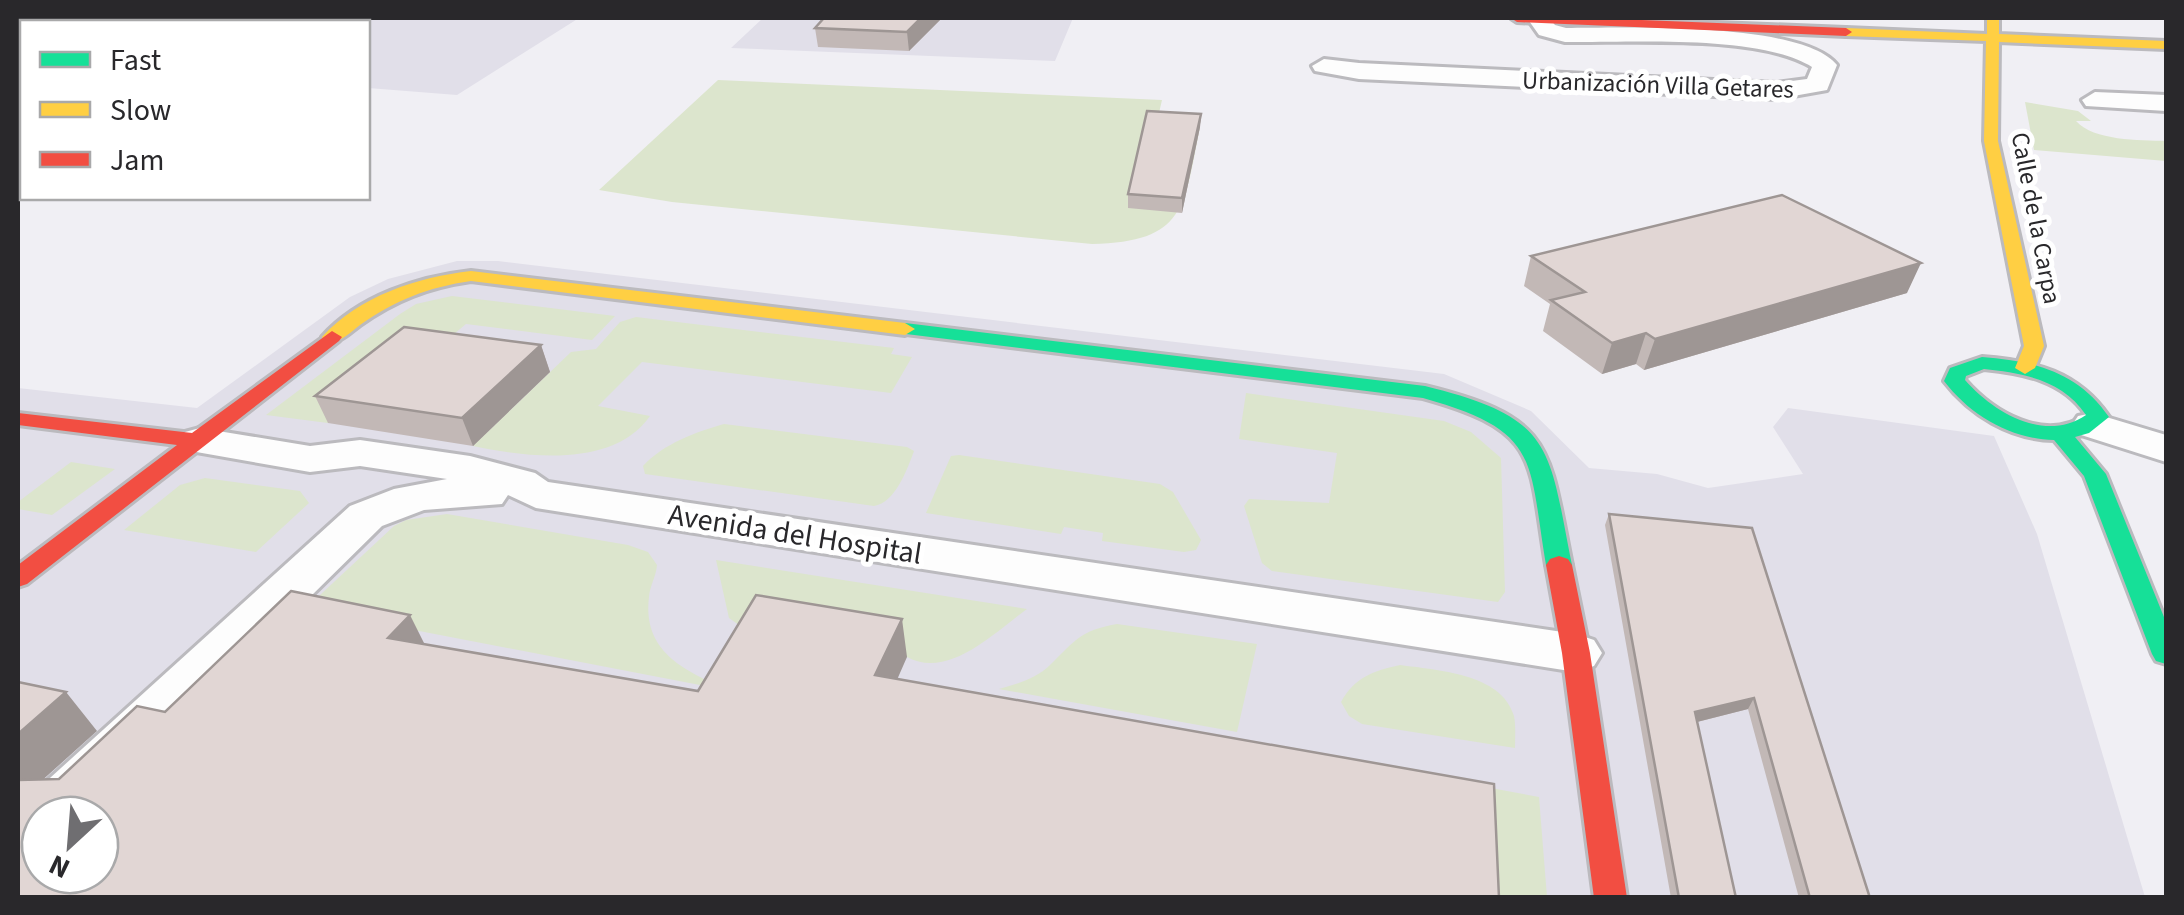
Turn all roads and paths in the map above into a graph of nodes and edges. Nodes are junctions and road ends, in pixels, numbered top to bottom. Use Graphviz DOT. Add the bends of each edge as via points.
graph roads {
  1 [pos="1534,27"];
  2 [pos="1994,28"];
  3 [pos="2166,45"];
  4 [pos="1324,66"];
  5 [pos="2095,100"];
  6 [pos="2166,103"];
  7 [pos="2025,368"];
  8 [pos="18,419"];
  9 [pos="2077,429"];
  10 [pos="200,441"];
  11 [pos="2166,449"];
  12 [pos="310,459"];
  13 [pos="536,494"];
  14 [pos="366,516"];
  15 [pos="18,578"];
  16 [pos="1576,653"];
  17 [pos="2166,654"];
  18 [pos="71,795"];
  19 [pos="1611,898"];
  1 -- 2 [label="street"];
  1 -- 4 [label="street, Urbanización Villa Getares" via="1774,43 1809,52 1824,65 1818,85 1776,92"];
  2 -- 3 [label="street"];
  2 -- 7 [label="street, Calle de la Carpa" via="1991,141 2034,346"];
  5 -- 6 [label="street"];
  7 -- 9 [label="street" via="2084,395 2098,417"];
  7 -- 9 [label="street" via="1982,363 1957,372 1954,381 1971,404 1990,415 2037,431"];
  8 -- 10 [label="street, Avenida del Hospital"];
  9 -- 11 [label="street"];
  9 -- 17 [label="street"];
  10 -- 12 [label="street, Avenida del Hospital"];
  10 -- 15 [label="street"];
  10 -- 16 [label="street" via="380,300 425,281 471,276 1382,385 1464,403 1522,434 1537,455 1545,486"];
  12 -- 13 [label="street, Avenida del Hospital" via="360,453 470,469"];
  12 -- 14 [label="street" via="358,486 368,499"];
  13 -- 14 [label="street" via="450,490"];
  13 -- 16 [label="street, Avenida del Hospital"];
  14 -- 18 [label="street"];
  16 -- 19 [label="street"];
}
